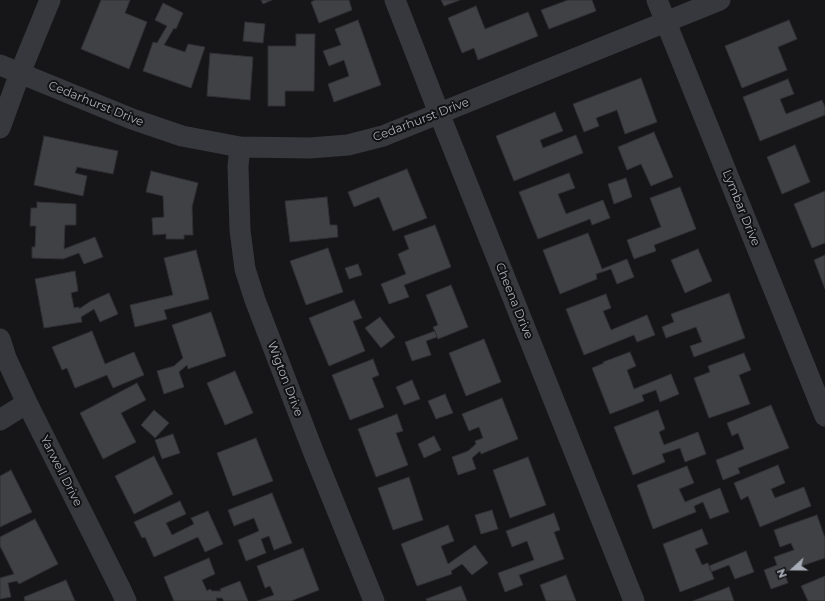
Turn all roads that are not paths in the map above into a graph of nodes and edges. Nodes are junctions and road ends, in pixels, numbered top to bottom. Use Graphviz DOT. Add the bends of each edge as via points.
graph roads {
  1 [pos="50,0"];
  2 [pos="395,0"];
  3 [pos="657,0"];
  4 [pos="720,0"];
  5 [pos="666,21"];
  6 [pos="0,65"];
  7 [pos="20,73"];
  8 [pos="439,113"];
  9 [pos="0,128"];
  10 [pos="240,147"];
  11 [pos="0,339"];
  12 [pos="27,403"];
  13 [pos="825,416"];
  14 [pos="0,420"];
  15 [pos="126,601"];
  16 [pos="374,601"];
  17 [pos="634,601"];
  1 -- 7 [label="street"];
  2 -- 8 [label="street, Cheena Drive"];
  3 -- 5 [label="street, Lymbar Drive"];
  4 -- 5 [label="street, Cedarhurst Drive"];
  5 -- 8 [label="street, Cedarhurst Drive"];
  5 -- 13 [label="street, Lymbar Drive"];
  6 -- 7 [label="street"];
  7 -- 9 [label="street"];
  7 -- 10 [label="street, Cedarhurst Drive" via="132,119 182,136"];
  8 -- 10 [label="street, Cedarhurst Drive" via="383,136 348,145 310,148"];
  8 -- 17 [label="street, Cheena Drive"];
  10 -- 16 [label="street, Wigton Drive" via="240,230 245,269 315,456"];
  11 -- 12 [label="street, Yarwell Drive"];
  12 -- 14 [label="street"];
  12 -- 15 [label="street, Yarwell Drive"];
}
